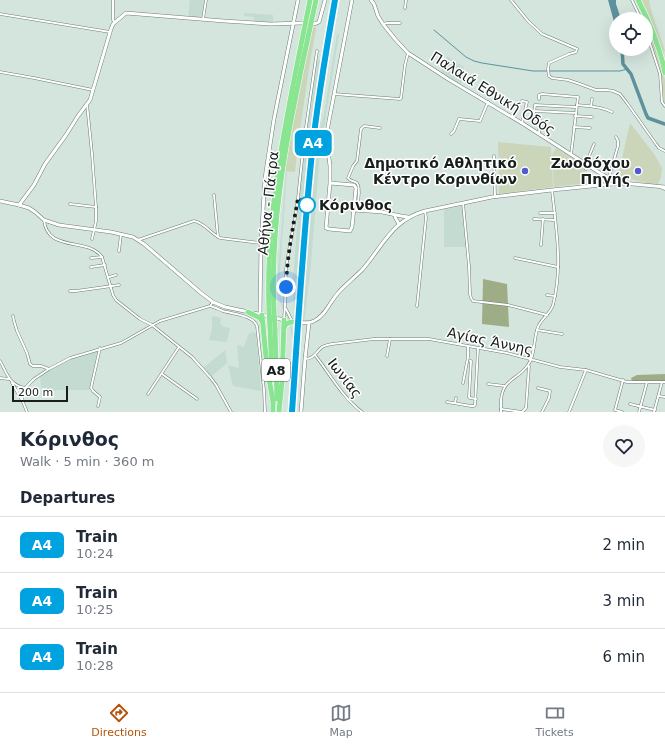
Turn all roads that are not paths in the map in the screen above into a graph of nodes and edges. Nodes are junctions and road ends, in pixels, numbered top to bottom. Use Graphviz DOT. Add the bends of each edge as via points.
graph roads {
  1 [pos="113,0"];
  2 [pos="206,0"];
  3 [pos="298,0"];
  4 [pos="310,0"];
  5 [pos="316,0"];
  6 [pos="325,0"];
  7 [pos="352,0"];
  8 [pos="371,0"];
  9 [pos="406,0"];
  10 [pos="510,0"];
  11 [pos="632,0"];
  12 [pos="638,0"];
  13 [pos="405,8"];
  14 [pos="638,12"];
  15 [pos="0,14"];
  16 [pos="203,20"];
  17 [pos="115,23"];
  18 [pos="293,23"];
  19 [pos="302,23"];
  20 [pos="400,23"];
  21 [pos="313,24"];
  22 [pos="383,24"];
  23 [pos="110,32"];
  24 [pos="317,51"];
  25 [pos="653,52"];
  26 [pos="408,53"];
  27 [pos="0,72"];
  28 [pos="665,73"];
  29 [pos="93,90"];
  30 [pos="334,94"];
  31 [pos="539,99"];
  32 [pos="592,99"];
  33 [pos="522,101"];
  34 [pos="488,102"];
  35 [pos="88,104"];
  36 [pos="576,106"];
  37 [pos="591,106"];
  38 [pos="665,106"];
  39 [pos="612,112"];
  40 [pos="576,114"];
  41 [pos="534,117"];
  42 [pos="592,117"];
  43 [pos="522,123"];
  44 [pos="574,127"];
  45 [pos="380,128"];
  46 [pos="590,128"];
  47 [pos="451,134"];
  48 [pos="539,134"];
  49 [pos="616,137"];
  50 [pos="594,144"];
  51 [pos="665,151"];
  52 [pos="571,155"];
  53 [pos="494,156"];
  54 [pos="587,166"];
  55 [pos="603,175"];
  56 [pos="608,178"];
  57 [pos="330,183"];
  58 [pos="622,183"];
  59 [pos="599,186"];
  60 [pos="665,188"];
  61 [pos="552,190"];
  62 [pos="214,195"];
  63 [pos="494,197"];
  64 [pos="0,201"];
  65 [pos="463,203"];
  66 [pos="70,204"];
  67 [pos="19,205"];
  68 [pos="96,207"];
  69 [pos="354,210"];
  70 [pos="361,210"];
  71 [pos="425,211"];
  72 [pos="540,213"];
  73 [pos="555,213"];
  74 [pos="391,214"];
  75 [pos="410,217"];
  76 [pos="534,219"];
  77 [pos="542,219"];
  78 [pos="44,220"];
  79 [pos="555,220"];
  80 [pos="400,223"];
  81 [pos="94,230"];
  82 [pos="120,234"];
  83 [pos="218,237"];
  84 [pos="92,239"];
  85 [pos="138,240"];
  86 [pos="261,243"];
  87 [pos="541,245"];
  88 [pos="118,252"];
  89 [pos="102,257"];
  90 [pos="91,258"];
  91 [pos="515,258"];
  92 [pos="105,265"];
  93 [pos="91,267"];
  94 [pos="558,268"];
  95 [pos="116,275"];
  96 [pos="108,277"];
  97 [pos="119,285"];
  98 [pos="111,287"];
  99 [pos="70,291"];
  100 [pos="547,295"];
  101 [pos="555,296"];
  102 [pos="213,302"];
  103 [pos="286,305"];
  104 [pos="210,306"];
  105 [pos="417,306"];
  106 [pos="272,310"];
  107 [pos="248,312"];
  108 [pos="261,314"];
  109 [pos="547,315"];
  110 [pos="13,316"];
  111 [pos="284,320"];
  112 [pos="262,322"];
  113 [pos="294,322"];
  114 [pos="301,323"];
  115 [pos="309,323"];
  116 [pos="152,325"];
  117 [pos="272,327"];
  118 [pos="283,329"];
  119 [pos="537,330"];
  120 [pos="308,331"];
  121 [pos="562,334"];
  122 [pos="390,339"];
  123 [pos="468,346"];
  124 [pos="179,347"];
  125 [pos="100,348"];
  126 [pos="478,348"];
  127 [pos="314,356"];
  128 [pos="387,356"];
  129 [pos="305,358"];
  130 [pos="531,360"];
  131 [pos="0,361"];
  132 [pos="470,361"];
  133 [pos="529,364"];
  134 [pos="49,369"];
  135 [pos="586,370"];
  136 [pos="162,374"];
  137 [pos="471,374"];
  138 [pos="477,375"];
  139 [pos="0,378"];
  140 [pos="9,380"];
  141 [pos="623,380"];
  142 [pos="647,382"];
  143 [pos="663,382"];
  144 [pos="463,383"];
  145 [pos="488,384"];
  146 [pos="505,386"];
  147 [pos="24,388"];
  148 [pos="538,388"];
  149 [pos="148,394"];
  150 [pos="658,396"];
  151 [pos="665,397"];
  152 [pos="456,398"];
  153 [pos="197,399"];
  154 [pos="476,399"];
  155 [pos="273,401"];
  156 [pos="23,402"];
  157 [pos="447,402"];
  158 [pos="455,403"];
  159 [pos="630,404"];
  160 [pos="98,406"];
  161 [pos="641,406"];
  162 [pos="501,410"];
  163 [pos="616,411"];
  164 [pos="655,411"];
  165 [pos="27,412"];
  166 [pos="231,412"];
  167 [pos="265,412"];
  168 [pos="273,412"];
  169 [pos="278,412"];
  170 [pos="301,412"];
  171 [pos="362,412"];
  172 [pos="522,412"];
  173 [pos="542,412"];
  174 [pos="569,412"];
  175 [pos="622,412"];
  176 [pos="640,412"];
  1 -- 17 [label="street"];
  2 -- 16 [label="street"];
  3 -- 18 [label="street"];
  4 -- 106 [label="highway, Αθήνα - Πάτρα / Α8" via="275,186 270,248"];
  5 -- 106 [label="highway, Αθήνα - Πάτρα / Α8" via="281,176"];
  6 -- 21 [label="street" via="319,22"];
  7 -- 30 [label="street"];
  8 -- 22 [label="street, Παλαιά Εθνική Οδός"];
  9 -- 13 [label="street"];
  10 -- 51 [label="street" via="542,34 576,49 576,52 549,63 549,76 596,90 620,94 656,144"];
  11 -- 14 [label="street"];
  12 -- 28 [label="highway" via="647,17"];
  15 -- 23 [label="street"];
  16 -- 17 [label="street" via="127,12"];
  16 -- 18 [label="street"];
  17 -- 23 [label="street"];
  18 -- 19 [label="street"];
  18 -- 86 [label="street" via="269,147"];
  20 -- 22 [label="street"];
  22 -- 26 [label="street, Παλαιά Εθνική Οδός"];
  23 -- 29 [label="street"];
  24 -- 103 [label="street" via="286,269"];
  25 -- 38 [label="street" via="660,74 662,102"];
  26 -- 30 [label="street" via="401,99"];
  26 -- 34 [label="street, Παλαιά Εθνική Οδός"];
  27 -- 29 [label="street"];
  29 -- 35 [label="street"];
  30 -- 57 [label="street" via="327,135"];
  31 -- 36 [label="street" via="542,94 577,96"];
  32 -- 37 [label="street"];
  33 -- 43 [label="street" via="527,102"];
  34 -- 43 [label="street, Παλαιά Εθνική Οδός"];
  34 -- 47 [label="street" via="480,121 459,119"];
  35 -- 67 [label="street"];
  35 -- 68 [label="street"];
  36 -- 37 [label="street"];
  36 -- 40 [label="street"];
  36 -- 40 [label="street" via="535,105 534,112"];
  37 -- 39 [label="street"];
  40 -- 42 [label="street"];
  40 -- 44 [label="street"];
  41 -- 48 [label="street" via="540,118"];
  43 -- 48 [label="street, Παλαιά Εθνική Οδός"];
  44 -- 46 [label="street"];
  44 -- 52 [label="street"];
  45 -- 70 [label="street" via="364,126 361,129 357,161 348,178 359,186 358,204"];
  48 -- 52 [label="street, Παλαιά Εθνική Οδός"];
  49 -- 56 [label="street" via="618,146"];
  50 -- 54 [label="street"];
  52 -- 54 [label="street, Παλαιά Εθνική Οδός"];
  53 -- 63 [label="street"];
  54 -- 55 [label="street, Παλαιά Εθνική Οδός"];
  55 -- 56 [label="street, Παλαιά Εθνική Οδός"];
  55 -- 59 [label="street" via="603,181"];
  56 -- 58 [label="street, Παλαιά Εθνική Οδός"];
  57 -- 69 [label="street" via="355,186"];
  57 -- 69 [label="street" via="326,228 351,231"];
  58 -- 59 [label="street"];
  58 -- 60 [label="street"];
  59 -- 61 [label="street"];
  61 -- 63 [label="street"];
  61 -- 73 [label="street"];
  62 -- 83 [label="street"];
  63 -- 65 [label="street"];
  64 -- 67 [label="street"];
  65 -- 71 [label="street"];
  65 -- 109 [label="street" via="471,299"];
  66 -- 68 [label="street"];
  67 -- 78 [label="street" via="32,210"];
  68 -- 81 [label="street"];
  69 -- 70 [label="street"];
  70 -- 74 [label="street"];
  71 -- 75 [label="street"];
  71 -- 105 [label="street"];
  72 -- 73 [label="street"];
  73 -- 79 [label="street"];
  74 -- 75 [label="street"];
  74 -- 80 [label="street"];
  75 -- 80 [label="street"];
  76 -- 77 [label="street"];
  77 -- 79 [label="street"];
  77 -- 87 [label="street"];
  78 -- 81 [label="street"];
  78 -- 89 [label="street" via="51,236 93,249"];
  79 -- 94 [label="street"];
  80 -- 115 [label="street" via="362,269 339,291 321,316"];
  81 -- 82 [label="street"];
  81 -- 84 [label="street"];
  82 -- 85 [label="street"];
  82 -- 88 [label="street"];
  83 -- 85 [label="street" via="194,221"];
  83 -- 86 [label="street"];
  85 -- 102 [label="street"];
  86 -- 108 [label="street"];
  89 -- 90 [label="street"];
  89 -- 92 [label="street"];
  91 -- 94 [label="street"];
  92 -- 93 [label="street"];
  92 -- 96 [label="street"];
  94 -- 101 [label="street"];
  95 -- 96 [label="street"];
  96 -- 98 [label="street"];
  97 -- 98 [label="street"];
  98 -- 99 [label="street"];
  98 -- 116 [label="street" via="116,300"];
  100 -- 101 [label="street"];
  101 -- 109 [label="street"];
  102 -- 104 [label="street"];
  102 -- 107 [label="street"];
  103 -- 111 [label="street"];
  103 -- 113 [label="street"];
  104 -- 116 [label="street"];
  104 -- 167 [label="street" via="256,323"];
  106 -- 117 [label="highway, Αθήνα - Πάτρα / Α8, bridge"];
  107 -- 108 [label="street"];
  107 -- 112 [label="highway" via="260,318"];
  108 -- 111 [label="street"];
  108 -- 112 [label="highway"];
  109 -- 119 [label="street"];
  110 -- 134 [label="street" via="30,364"];
  111 -- 113 [label="street"];
  111 -- 118 [label="highway"];
  112 -- 155 [label="highway"];
  113 -- 114 [label="street"];
  113 -- 118 [label="highway" via="286,324"];
  114 -- 115 [label="street"];
  114 -- 120 [label="street"];
  115 -- 120 [label="street"];
  116 -- 124 [label="street"];
  116 -- 125 [label="street" via="121,343"];
  117 -- 155 [label="highway, Αθήνα - Πάτρα / Α8"];
  117 -- 169 [label="highway, Αθήνα - Πάτρα / Α8"];
  118 -- 169 [label="highway" via="282,381"];
  119 -- 121 [label="street"];
  119 -- 130 [label="street"];
  120 -- 129 [label="street"];
  122 -- 123 [label="street, Αγίας Άννης" via="428,340"];
  122 -- 127 [label="street, Αγίας Άννης" via="325,345"];
  122 -- 128 [label="street"];
  123 -- 126 [label="street, Αγίας Άννης"];
  123 -- 144 [label="street"];
  124 -- 136 [label="street"];
  124 -- 166 [label="street" via="210,377"];
  125 -- 134 [label="street" via="70,358"];
  125 -- 160 [label="street" via="92,388 100,397"];
  126 -- 130 [label="street, Αγίας Άννης"];
  126 -- 138 [label="street"];
  127 -- 129 [label="street"];
  127 -- 171 [label="street, Ιωνίας" via="350,402"];
  129 -- 170 [label="street"];
  130 -- 133 [label="street"];
  130 -- 135 [label="street, Αγίας Άννης"];
  131 -- 140 [label="street"];
  132 -- 137 [label="street"];
  133 -- 146 [label="street"];
  133 -- 172 [label="street" via="526,408"];
  134 -- 147 [label="street"];
  135 -- 141 [label="street, Αγίας Άννης"];
  135 -- 174 [label="street"];
  136 -- 149 [label="street"];
  136 -- 153 [label="street"];
  137 -- 138 [label="street"];
  137 -- 154 [label="street" via="469,397"];
  138 -- 154 [label="street"];
  139 -- 140 [label="street"];
  140 -- 147 [label="street"];
  140 -- 156 [label="street"];
  141 -- 142 [label="street, Αγίας Άννης"];
  141 -- 163 [label="street"];
  142 -- 143 [label="street, Αγίας Άννης"];
  142 -- 161 [label="street"];
  143 -- 150 [label="street"];
  145 -- 146 [label="street"];
  146 -- 162 [label="street"];
  147 -- 156 [label="street"];
  148 -- 173 [label="street" via="550,391"];
  150 -- 151 [label="street"];
  150 -- 164 [label="street"];
  152 -- 158 [label="street"];
  154 -- 158 [label="street" via="474,406"];
  155 -- 168 [label="highway, Αθήνα - Πάτρα / Α8"];
  156 -- 165 [label="street"];
  157 -- 158 [label="street"];
  159 -- 161 [label="street"];
  161 -- 164 [label="street"];
  161 -- 176 [label="street"];
  162 -- 172 [label="street"];
  163 -- 175 [label="street"];
}
